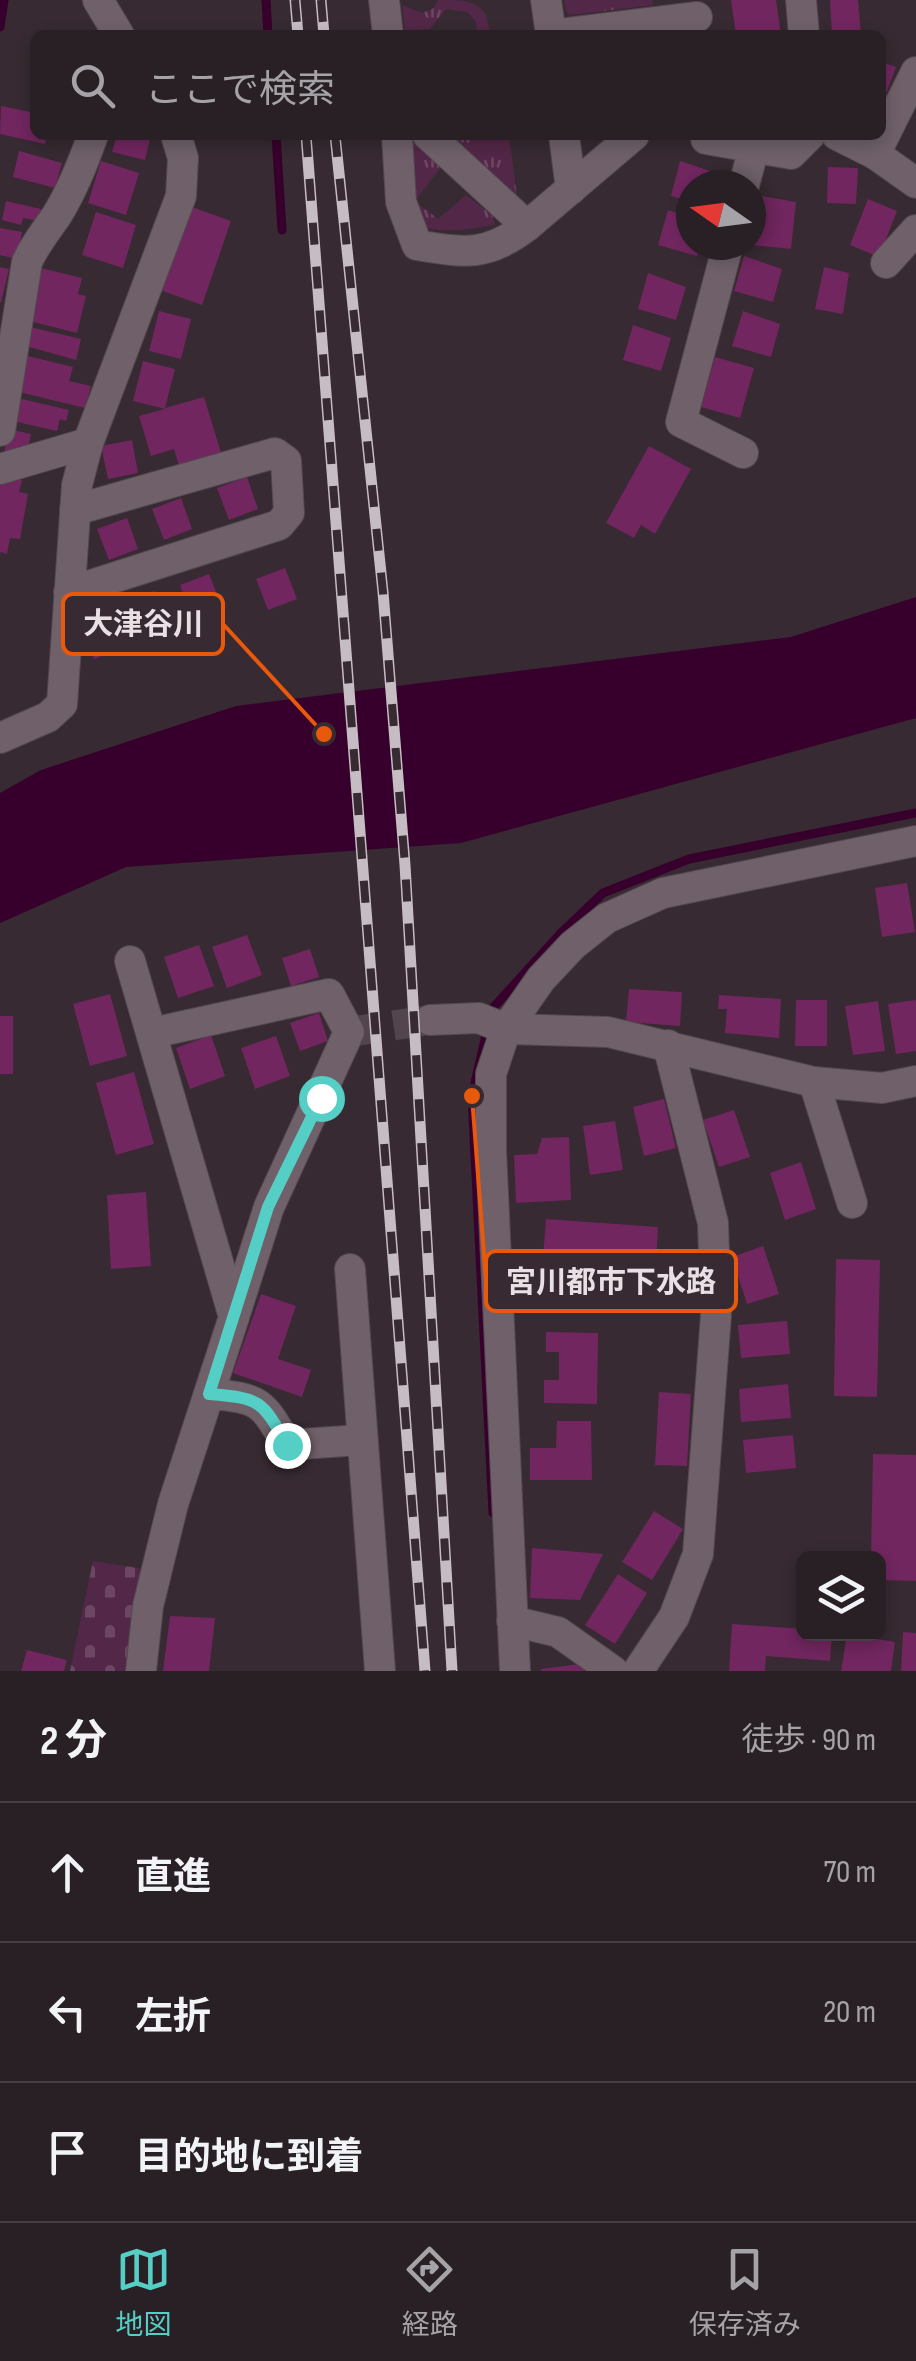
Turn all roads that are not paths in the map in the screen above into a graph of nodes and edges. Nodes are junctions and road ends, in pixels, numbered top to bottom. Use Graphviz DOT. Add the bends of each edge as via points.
graph roads {
  1 [pos="98,0"];
  2 [pos="384,0"];
  3 [pos="546,0"];
  4 [pos="801,0"];
  5 [pos="694,18"];
  6 [pos="116,30"];
  7 [pos="387,30"];
  8 [pos="551,30"];
  9 [pos="594,30"];
  10 [pos="804,30"];
  11 [pos="916,72"];
  12 [pos="886,134"];
  13 [pos="91,140"];
  14 [pos="178,140"];
  15 [pos="397,140"];
  16 [pos="433,140"];
  17 [pos="565,140"];
  18 [pos="628,140"];
  19 [pos="711,140"];
  20 [pos="805,140"];
  21 [pos="847,140"];
  22 [pos="883,140"];
  23 [pos="754,148"];
  24 [pos="876,154"];
  25 [pos="748,170"];
  26 [pos="916,183"];
  27 [pos="570,189"];
  28 [pos="527,226"];
  29 [pos="916,230"];
  30 [pos="724,260"];
  31 [pos="886,263"];
  32 [pos="0,431"];
  33 [pos="88,443"];
  34 [pos="743,452"];
  35 [pos="0,469"];
  36 [pos="75,510"];
  37 [pos="69,592"];
  38 [pos="0,738"];
  39 [pos="916,842"];
  40 [pos="130,962"];
  41 [pos="430,1020"];
  42 [pos="506,1029"];
  43 [pos="152,1033"];
  44 [pos="668,1045"];
  45 [pos="814,1082"];
  46 [pos="915,1090"];
  47 [pos="852,1203"];
  48 [pos="350,1269"];
  49 [pos="234,1317"];
  50 [pos="209,1394"];
  51 [pos="360,1440"];
  52 [pos="512,1621"];
  53 [pos="142,1671"];
  54 [pos="380,1671"];
  55 [pos="515,1671"];
  56 [pos="612,1671"];
  57 [pos="638,1671"];
  1 -- 6 [label="street"];
  2 -- 7 [label="street"];
  3 -- 8 [label="street"];
  4 -- 10 [label="street"];
  5 -- 9 [label="street"];
  11 -- 12 [label="street"];
  13 -- 32 [label="street" via="78,178 27,262"];
  14 -- 33 [label="street" via="181,196"];
  15 -- 28 [label="street" via="401,202 417,245 488,250"];
  16 -- 28 [label="street"];
  17 -- 27 [label="street"];
  18 -- 27 [label="street"];
  19 -- 23 [label="street"];
  20 -- 23 [label="street" via="791,154"];
  21 -- 24 [label="street"];
  22 -- 24 [label="street"];
  23 -- 25 [label="street"];
  24 -- 26 [label="street"];
  27 -- 28 [label="street"];
  29 -- 31 [label="street"];
  30 -- 34 [label="street" via="681,422"];
  33 -- 35 [label="street"];
  33 -- 36 [label="street"];
  36 -- 37 [label="street"];
  36 -- 37 [label="street" via="276,453 286,461 288,513 280,525"];
  37 -- 38 [label="street" via="62,704"];
  39 -- 42 [label="street" via="663,893 607,918 541,979"];
  40 -- 43 [label="street"];
  41 -- 42 [label="street" via="478,1018"];
  42 -- 44 [label="street" via="608,1032"];
  42 -- 52 [label="street" via="491,1074 491,1150"];
  43 -- 49 [label="street"];
  43 -- 49 [label="street" via="329,994 348,1032 268,1207"];
  44 -- 45 [label="street"];
  44 -- 57 [label="street" via="713,1223 716,1314 698,1554 674,1617"];
  45 -- 46 [label="street"];
  45 -- 47 [label="street"];
  48 -- 51 [label="street"];
  49 -- 50 [label="street"];
  50 -- 51 [label="street" via="250,1398 270,1414 287,1445"];
  50 -- 53 [label="street" via="168,1520 148,1606"];
  51 -- 54 [label="street"];
  52 -- 55 [label="street"];
  52 -- 56 [label="street" via="558,1632"];
}
